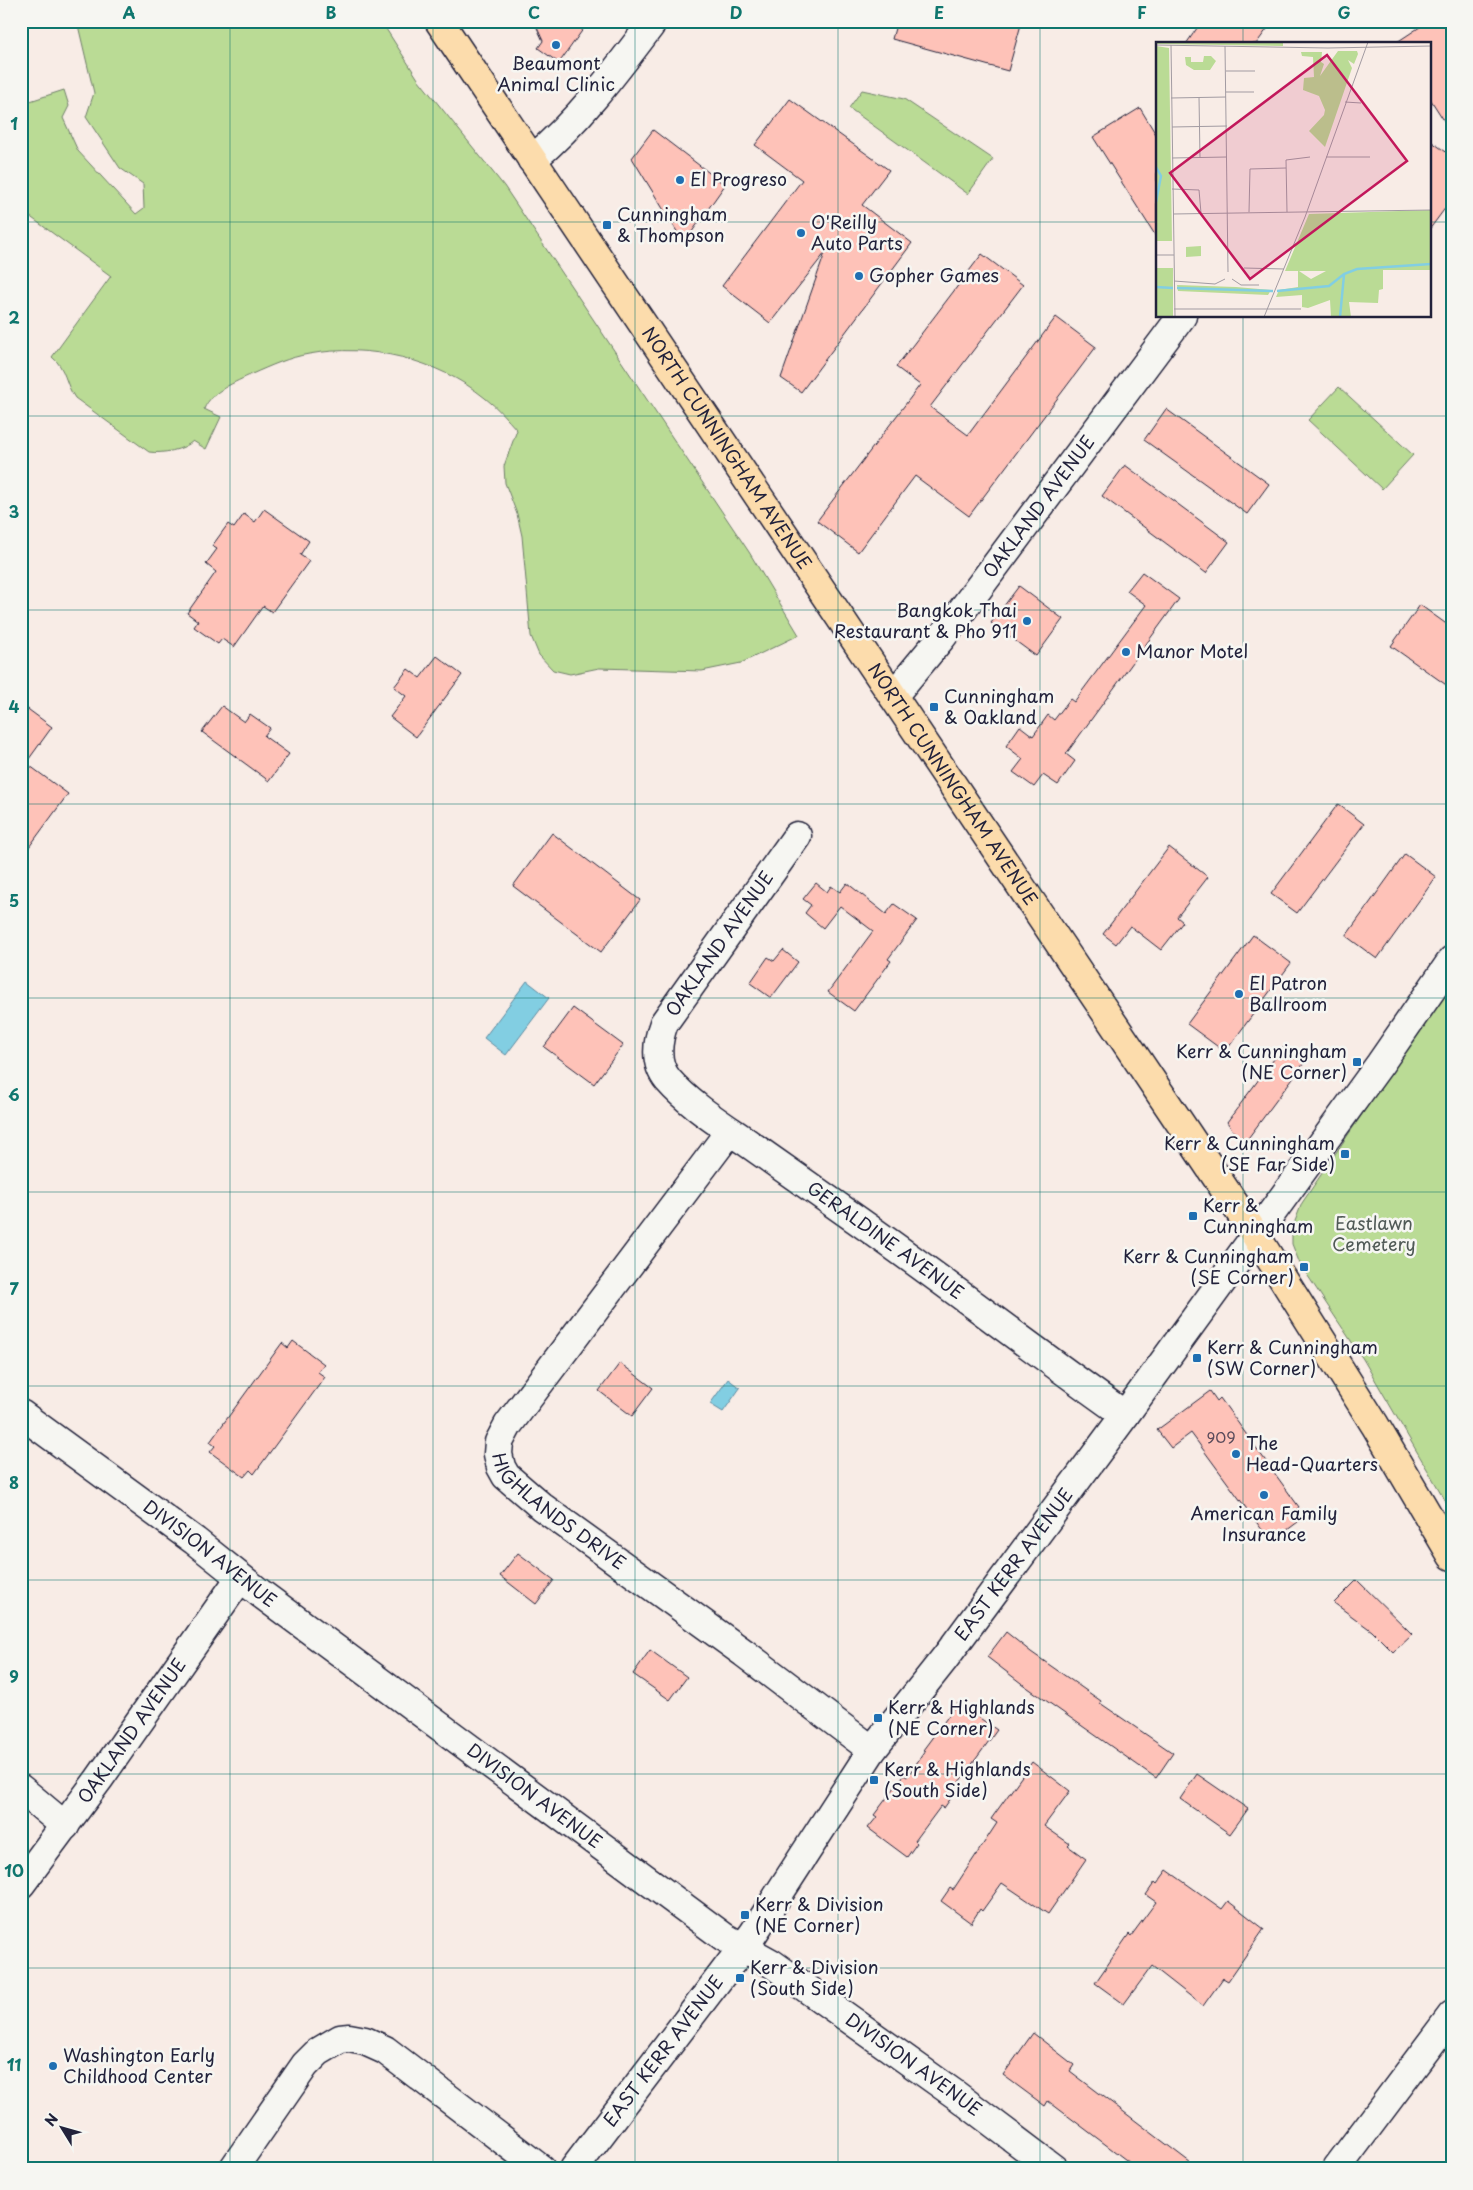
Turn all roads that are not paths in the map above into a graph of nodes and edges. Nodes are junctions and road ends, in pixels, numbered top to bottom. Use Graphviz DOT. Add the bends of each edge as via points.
graph roads {
  1 [pos="439,21"];
  2 [pos="650,26"];
  3 [pos="532,160"];
  4 [pos="1181,318"];
  5 [pos="893,696"];
  6 [pos="796,836"];
  7 [pos="1452,960"];
  8 [pos="658,1057"];
  9 [pos="730,1131"];
  10 [pos="1256,1236"];
  11 [pos="21,1414"];
  12 [pos="1125,1415"];
  13 [pos="1452,1556"];
  14 [pos="240,1578"];
  15 [pos="872,1750"];
  16 [pos="21,1788"];
  17 [pos="65,1826"];
  18 [pos="21,1884"];
  19 [pos="741,1948"];
  20 [pos="1452,2015"];
  21 [pos="1337,2168"];
  22 [pos="233,2169"];
  23 [pos="541,2169"];
  24 [pos="574,2169"];
  25 [pos="1054,2169"];
  1 -- 3 [label="main road, NORTH CUNNINGHAM AVENUE"];
  2 -- 3 [label="street" via="588,107"];
  3 -- 5 [label="main road, NORTH CUNNINGHAM AVENUE"];
  4 -- 5 [label="street, OAKLAND AVENUE" via="942,637"];
  5 -- 10 [label="main road, NORTH CUNNINGHAM AVENUE"];
  6 -- 8 [label="street, OAKLAND AVENUE" via="664,1023 657,1041"];
  7 -- 10 [label="street, EAST KERR AVENUE"];
  8 -- 9 [label="street, GERALDINE AVENUE" via="668,1080"];
  9 -- 12 [label="street, GERALDINE AVENUE"];
  9 -- 15 [label="street, HIGHLANDS DRIVE" via="508,1425 499,1442 498,1454 506,1476 542,1507"];
  10 -- 12 [label="street, EAST KERR AVENUE"];
  10 -- 13 [label="main road, NORTH CUNNINGHAM AVENUE" via="1370,1417"];
  11 -- 14 [label="street, DIVISION AVENUE" via="196,1541"];
  12 -- 15 [label="street, EAST KERR AVENUE" via="945,1658"];
  14 -- 17 [label="street, OAKLAND AVENUE"];
  14 -- 19 [label="street, DIVISION AVENUE"];
  15 -- 19 [label="street, EAST KERR AVENUE"];
  16 -- 17 [label="street"];
  17 -- 18 [label="street, OAKLAND AVENUE"];
  19 -- 24 [label="street, EAST KERR AVENUE"];
  19 -- 25 [label="street, DIVISION AVENUE" via="770,1963"];
  20 -- 21 [label="street"];
  22 -- 23 [label="street" via="306,2065 325,2047 349,2038 385,2050"];
}
